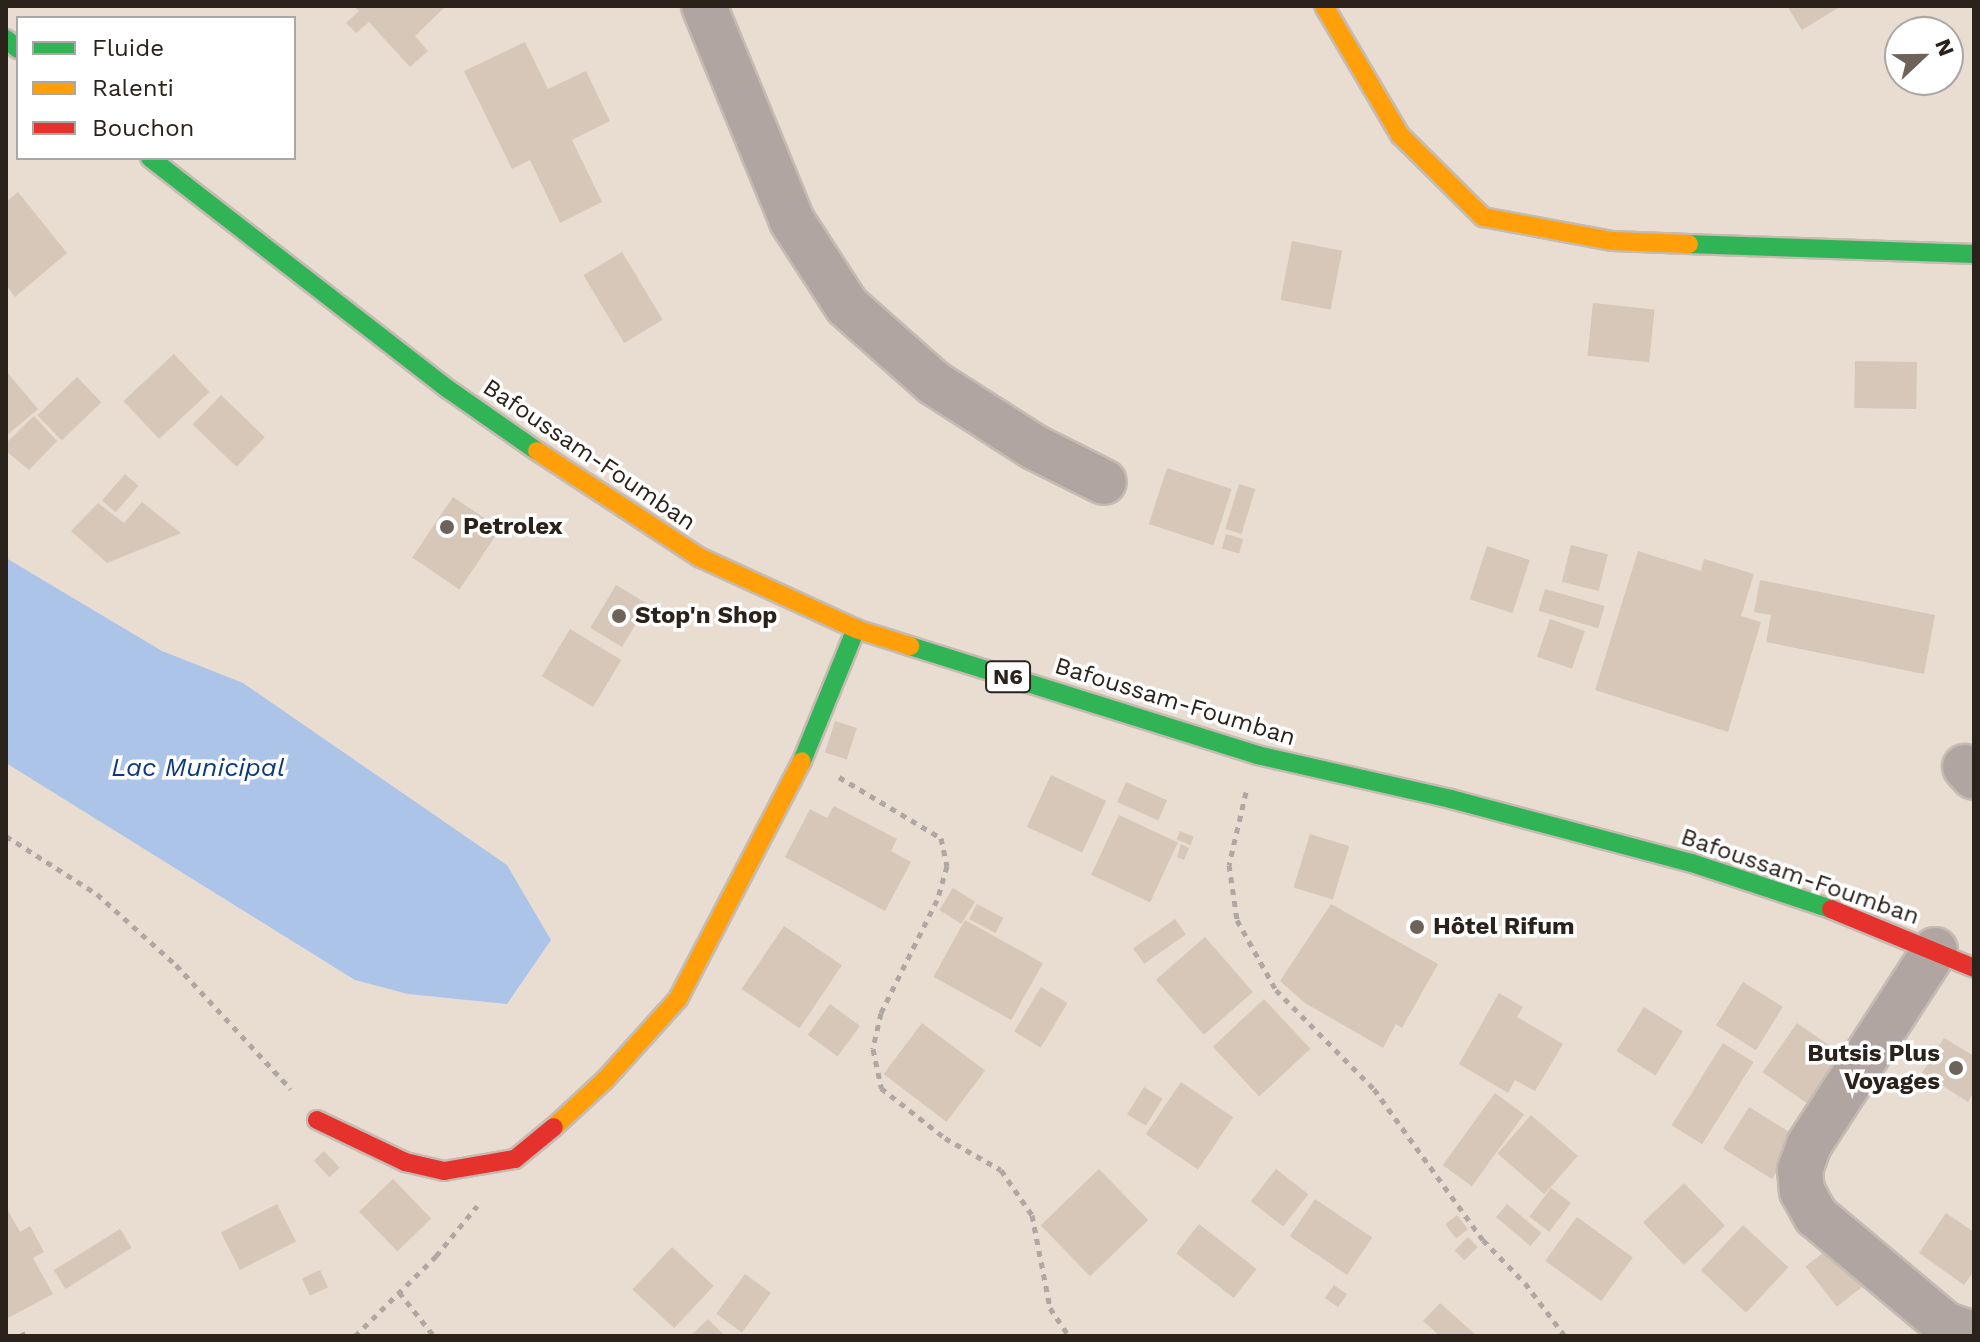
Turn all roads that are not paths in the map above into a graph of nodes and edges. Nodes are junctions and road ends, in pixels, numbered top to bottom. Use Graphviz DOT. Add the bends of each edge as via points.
graph roads {
  1 [pos="704,6"];
  2 [pos="1324,6"];
  3 [pos="153,160"];
  4 [pos="1974,254"];
  5 [pos="1104,482"];
  6 [pos="856,629"];
  7 [pos="1935,950"];
  8 [pos="1974,968"];
  9 [pos="317,1120"];
  10 [pos="1974,1334"];
  1 -- 5 [label="street" via="792,221 847,306 934,383 1034,447"];
  2 -- 4 [label="main road" via="1400,135 1483,217 1613,241"];
  3 -- 6 [label="main road, Bafoussam-Foumban / N6" via="448,389 616,506 699,557"];
  6 -- 7 [label="main road, Bafoussam-Foumban / N6" via="1257,755 1451,799 1692,863 1809,900"];
  6 -- 9 [label="main road" via="803,759 678,999 605,1080 515,1159 444,1171 405,1162"];
  7 -- 8 [label="main road, Bafoussam-Foumban / N6"];
  7 -- 10 [label="street" via="1809,1145 1801,1180 1816,1216 1946,1325"];
}
